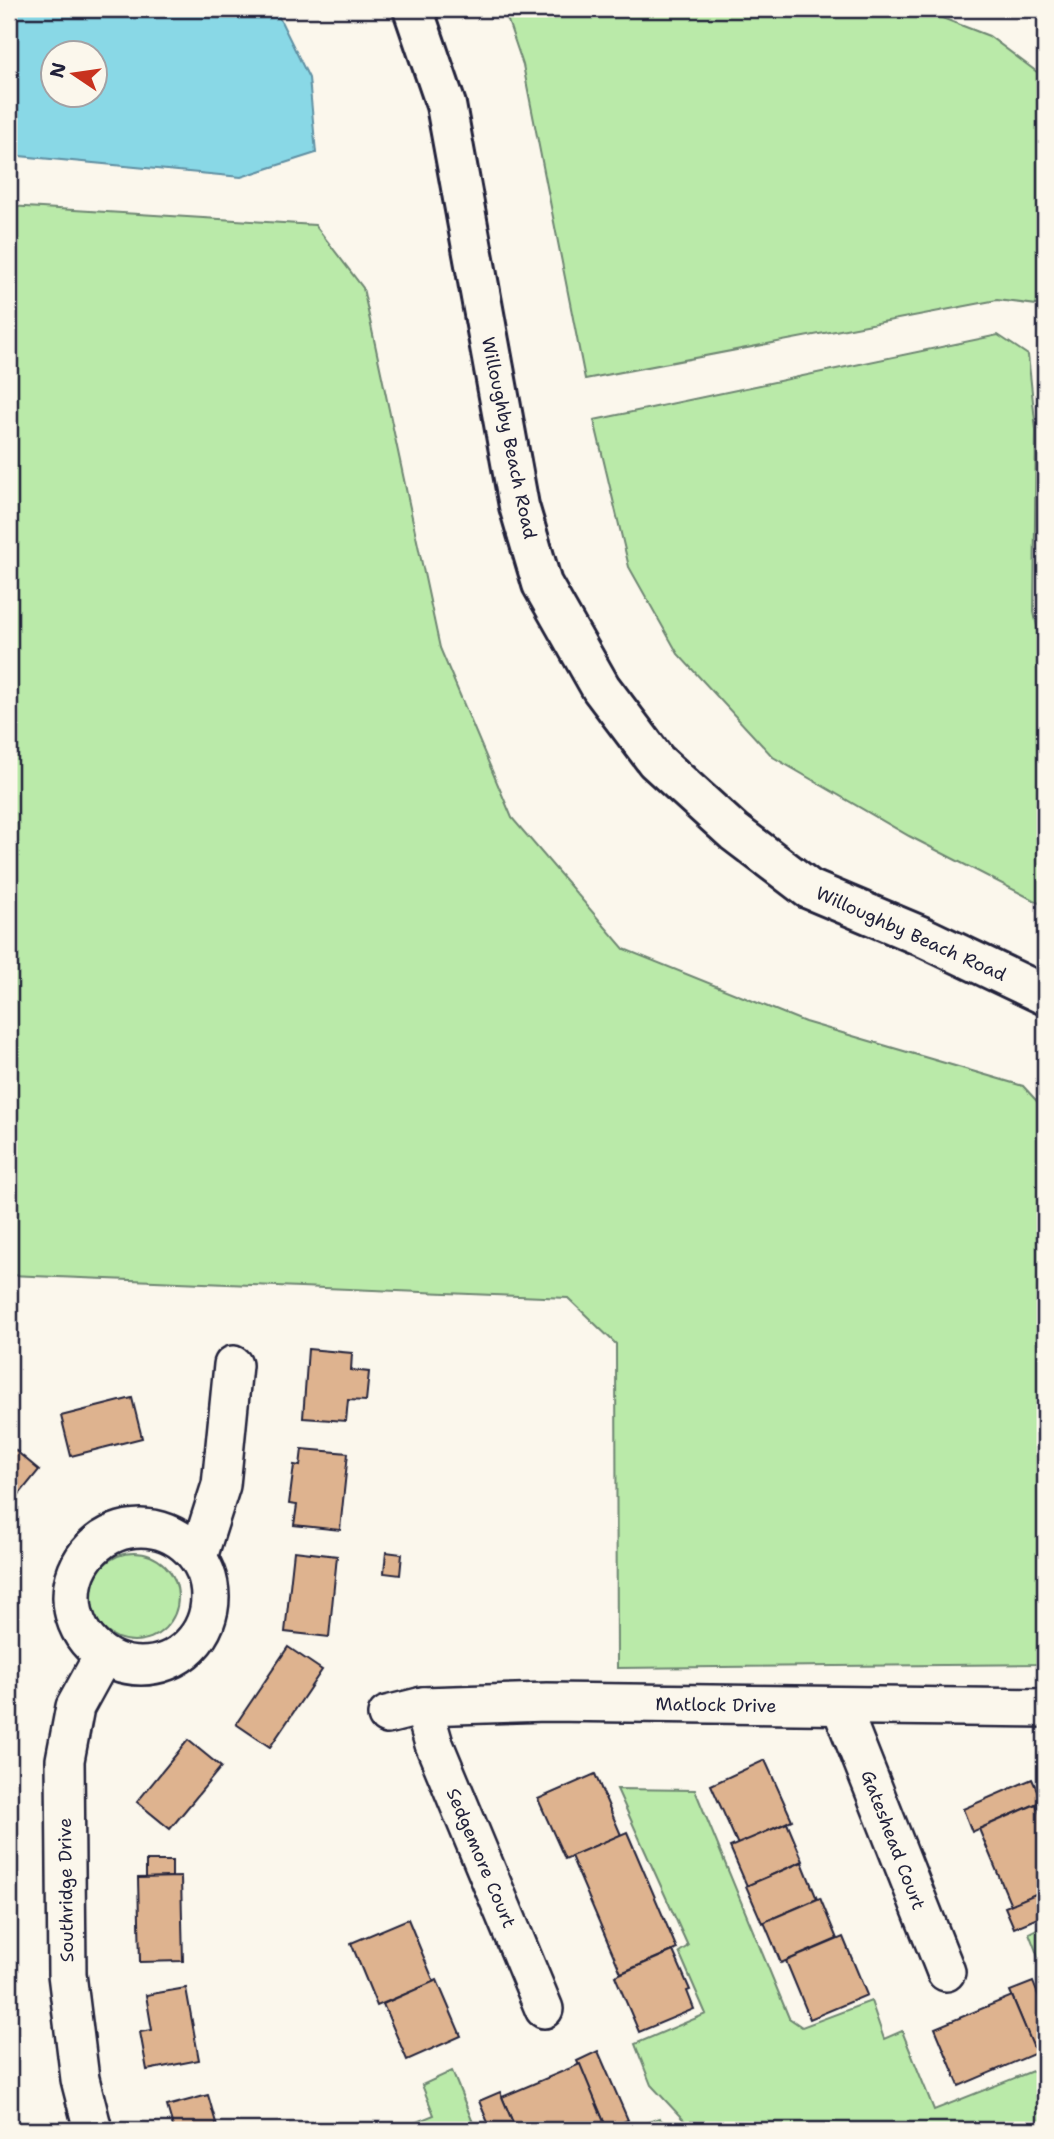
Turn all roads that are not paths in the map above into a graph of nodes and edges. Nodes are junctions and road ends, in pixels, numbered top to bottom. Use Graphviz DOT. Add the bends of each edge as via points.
graph roads {
  1 [pos="413,9"];
  2 [pos="1045,995"];
  3 [pos="233,1365"];
  4 [pos="198,1557"];
  5 [pos="103,1656"];
  6 [pos="423,1706"];
  7 [pos="841,1707"];
  8 [pos="1045,1709"];
  9 [pos="387,1715"];
  10 [pos="946,1972"];
  11 [pos="544,2009"];
  12 [pos="93,2130"];
  1 -- 2 [label="street, Willoughby Beach Road" via="446,105 519,506 542,584 601,688 656,761 734,832 809,889"];
  3 -- 4 [label="street" via="221,1485"];
  4 -- 5 [label="street" via="209,1581 210,1609 200,1634 181,1654 156,1665 129,1666"];
  4 -- 5 [label="street" via="179,1538 153,1528 125,1528 91,1549 72,1584 72,1612 83,1637"];
  5 -- 12 [label="street, Southridge Drive" via="75,1707 65,1760 67,1973 80,2080"];
  6 -- 7 [label="street, Matlock Drive" via="547,1702"];
  6 -- 9 [label="street, Matlock Drive"];
  6 -- 11 [label="street, Sedgemore Court" via="433,1744"];
  7 -- 8 [label="street, Matlock Drive"];
  7 -- 10 [label="street, Gateshead Court"];
}
